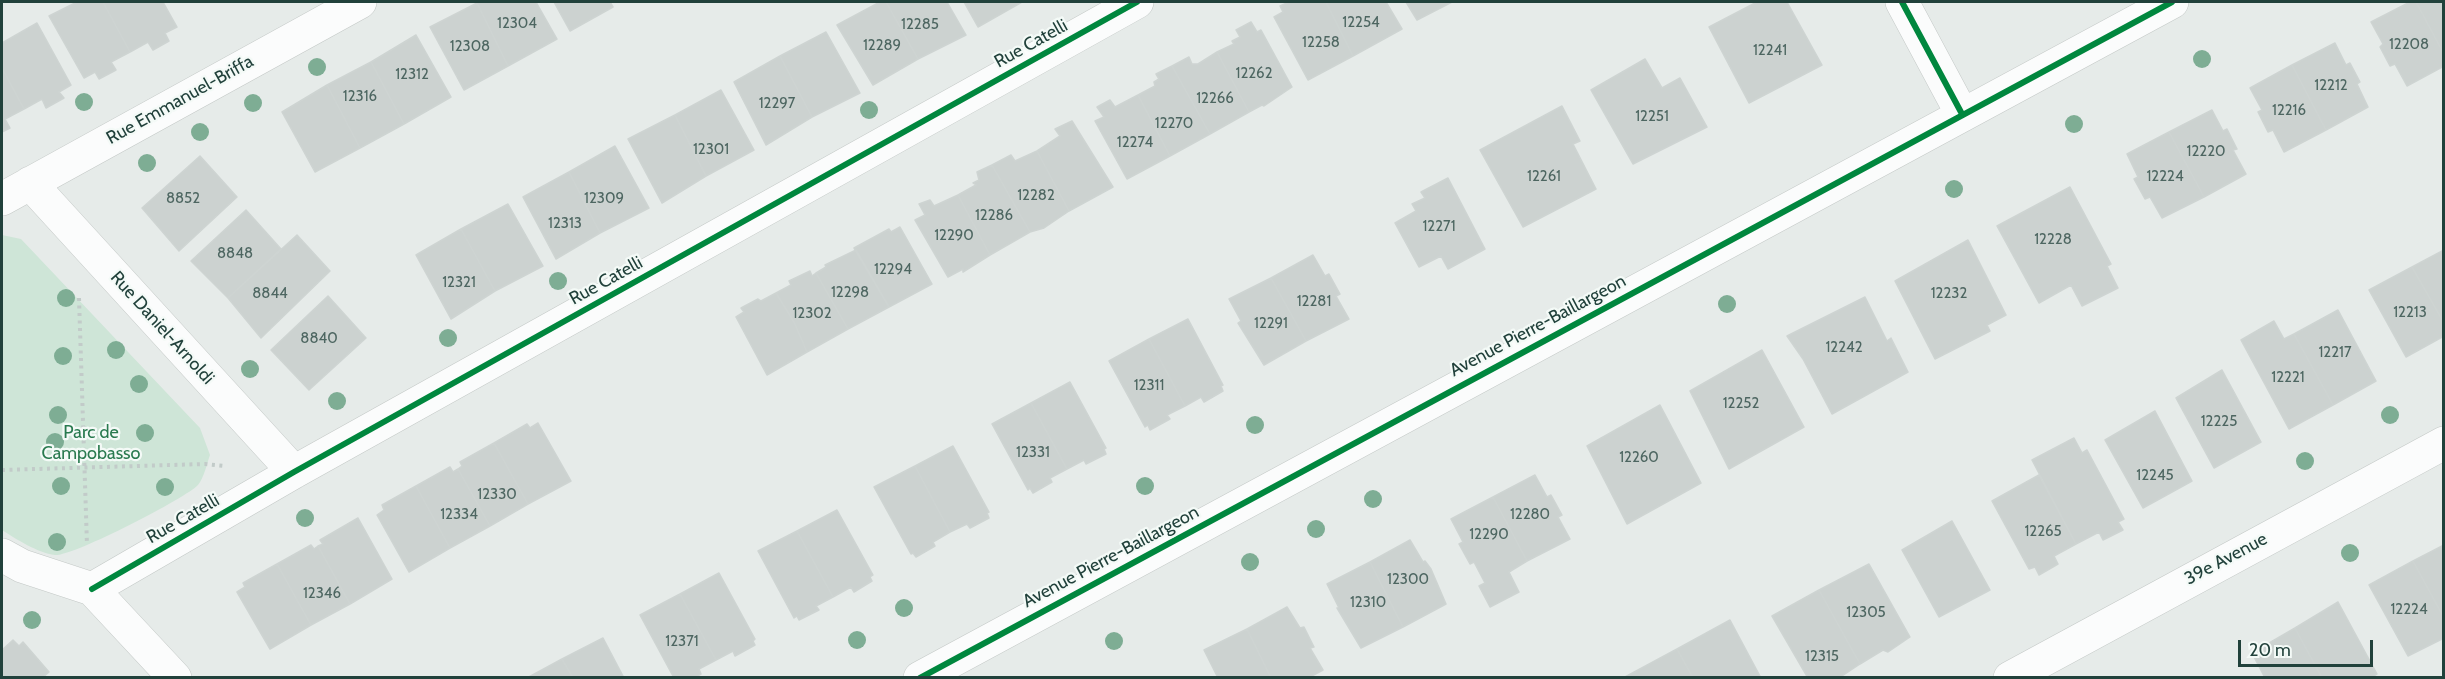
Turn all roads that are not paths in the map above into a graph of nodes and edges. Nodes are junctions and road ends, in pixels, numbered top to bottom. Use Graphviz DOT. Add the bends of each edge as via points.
graph roads {
  1 [pos="360,2"];
  2 [pos="1137,2"];
  3 [pos="1902,2"];
  4 [pos="2172,2"];
  5 [pos="1962,114"];
  6 [pos="30,183"];
  7 [pos="2,199"];
  8 [pos="2444,443"];
  9 [pos="294,472"];
  10 [pos="2,555"];
  11 [pos="90,588"];
  12 [pos="175,678"];
  13 [pos="920,678"];
  14 [pos="2010,678"];
  1 -- 6 [label="street, Rue Emmanuel-Briffa"];
  2 -- 9 [label="street, Rue Catelli"];
  3 -- 5 [label="street"];
  4 -- 5 [label="street, Avenue Pierre-Baillargeon"];
  5 -- 13 [label="street, Avenue Pierre-Baillargeon"];
  6 -- 7 [label="street, Rue Emmanuel-Briffa"];
  6 -- 9 [label="street, Rue Daniel-Arnoldi"];
  8 -- 14 [label="street, 39e Avenue"];
  9 -- 11 [label="street, Rue Catelli"];
  10 -- 11 [label="street" via="22,566"];
  11 -- 12 [label="street"];
}
